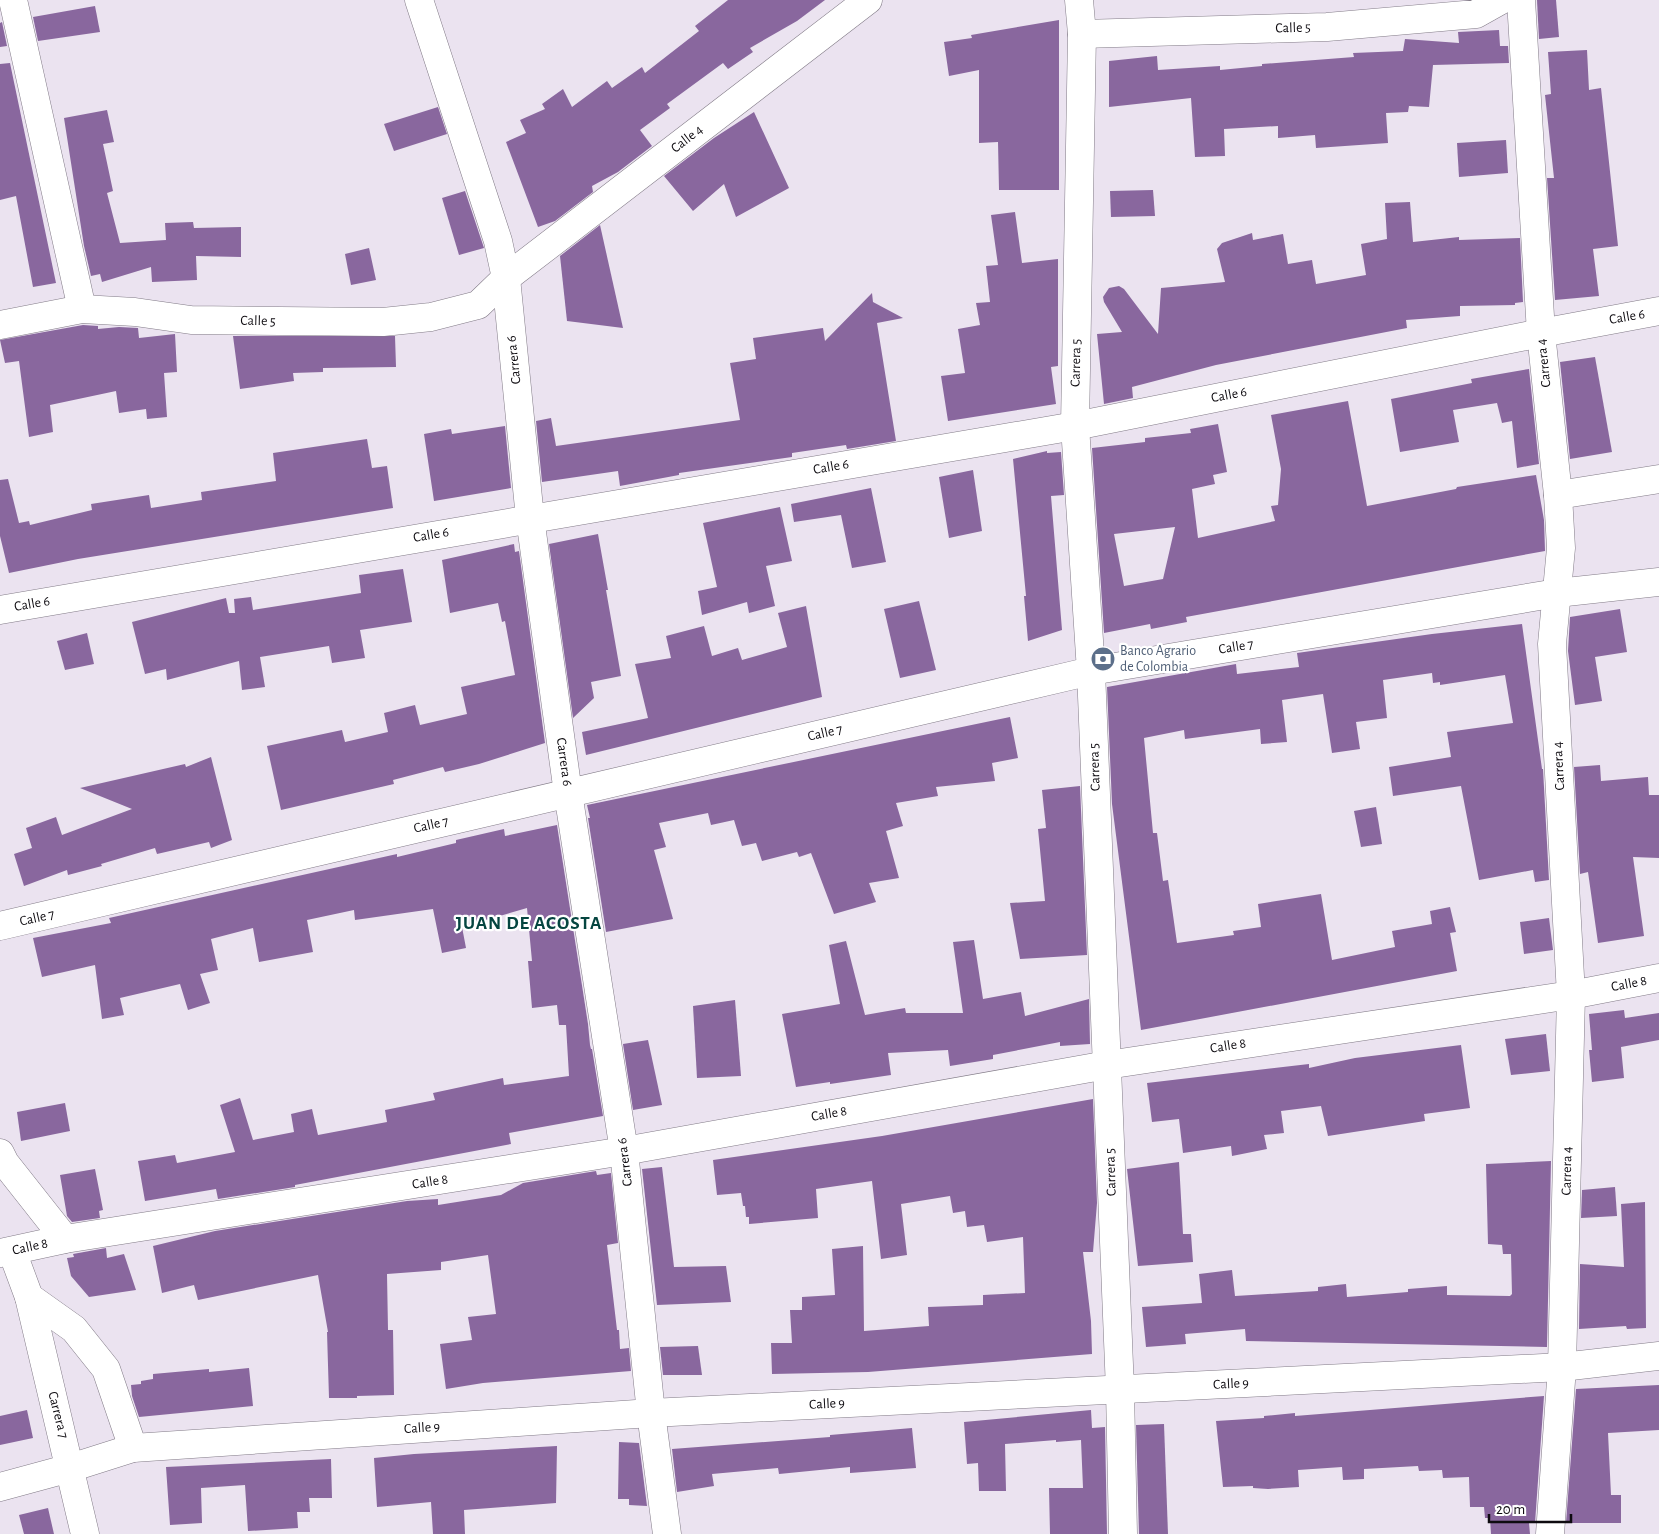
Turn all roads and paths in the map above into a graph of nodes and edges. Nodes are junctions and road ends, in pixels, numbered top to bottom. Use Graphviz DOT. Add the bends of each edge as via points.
graph roads {
  1 [pos="12,0"];
  2 [pos="419,0"];
  3 [pos="868,0"];
  4 [pos="1079,0"];
  5 [pos="1501,0"];
  6 [pos="1521,0"];
  7 [pos="1082,34"];
  8 [pos="506,278"];
  9 [pos="82,309"];
  10 [pos="1659,311"];
  11 [pos="0,325"];
  12 [pos="1540,333"];
  13 [pos="1075,426"];
  14 [pos="1659,479"];
  15 [pos="1558,495"];
  16 [pos="530,518"];
  17 [pos="1659,582"];
  18 [pos="1557,593"];
  19 [pos="0,610"];
  20 [pos="1091,671"];
  21 [pos="568,793"];
  22 [pos="0,926"];
  23 [pos="1659,978"];
  24 [pos="1571,995"];
  25 [pos="1107,1065"];
  26 [pos="624,1151"];
  27 [pos="0,1153"];
  28 [pos="65,1239"];
  29 [pos="6,1252"];
  30 [pos="29,1297"];
  31 [pos="1659,1356"];
  32 [pos="1562,1367"];
  33 [pos="1120,1390"];
  34 [pos="651,1413"];
  35 [pos="133,1448"];
  36 [pos="70,1468"];
  37 [pos="0,1487"];
  38 [pos="85,1534"];
  39 [pos="667,1534"];
  40 [pos="1123,1534"];
  41 [pos="1550,1534"];
  1 -- 9 [label="street"];
  2 -- 8 [label="street, Carrera 6" via="498,241"];
  3 -- 8 [label="street, Calle 4"];
  4 -- 7 [label="street, Carrera 5"];
  5 -- 7 [label="street, Calle 5" via="1476,14 1327,27"];
  6 -- 12 [label="street, Carrera 4"];
  7 -- 13 [label="street, Carrera 5"];
  8 -- 9 [label="street, Calle 5" via="478,305 431,316 383,322 191,320"];
  8 -- 16 [label="street, Carrera 6"];
  9 -- 11 [label="street, Calle 5"];
  10 -- 12 [label="street, Calle 6"];
  12 -- 13 [label="street, Calle 6"];
  12 -- 15 [label="street, Carrera 4"];
  13 -- 16 [label="street, Calle 6"];
  13 -- 20 [label="street, Carrera 5"];
  14 -- 15 [label="street"];
  15 -- 18 [label="street, Carrera 4" via="1561,548"];
  16 -- 19 [label="street, Calle 6"];
  16 -- 21 [label="street, Carrera 6"];
  17 -- 18 [label="street, Calle 7"];
  18 -- 20 [label="street, Calle 7"];
  18 -- 24 [label="street, Carrera 4" via="1552,644"];
  20 -- 21 [label="street, Calle 7"];
  20 -- 25 [label="street, Carrera 5"];
  21 -- 22 [label="street, Calle 7"];
  21 -- 26 [label="street, Carrera 6"];
  23 -- 24 [label="street, Calle 8"];
  24 -- 25 [label="street, Calle 8"];
  24 -- 32 [label="street, Carrera 4"];
  25 -- 26 [label="street, Calle 8"];
  25 -- 33 [label="street, Carrera 5"];
  26 -- 28 [label="street, Calle 8"];
  26 -- 34 [label="street, Carrera 6"];
  27 -- 28 [label="street"];
  28 -- 29 [label="street, Calle 8"];
  29 -- 30 [label="street, Carrera 7"];
  30 -- 35 [label="street" via="74,1329 106,1368"];
  30 -- 36 [label="street, Carrera 7"];
  31 -- 32 [label="street, Calle 9"];
  32 -- 33 [label="street, Calle 9"];
  32 -- 41 [label="street, Carrera 4"];
  33 -- 34 [label="street, Calle 9"];
  33 -- 40 [label="street, Carrera 5"];
  34 -- 35 [label="street, Calle 9"];
  34 -- 39 [label="street, Carrera 6"];
  35 -- 36 [label="street, Calle 9"];
  36 -- 37 [label="street, Calle 9"];
  36 -- 38 [label="street, Carrera 7"];
}
